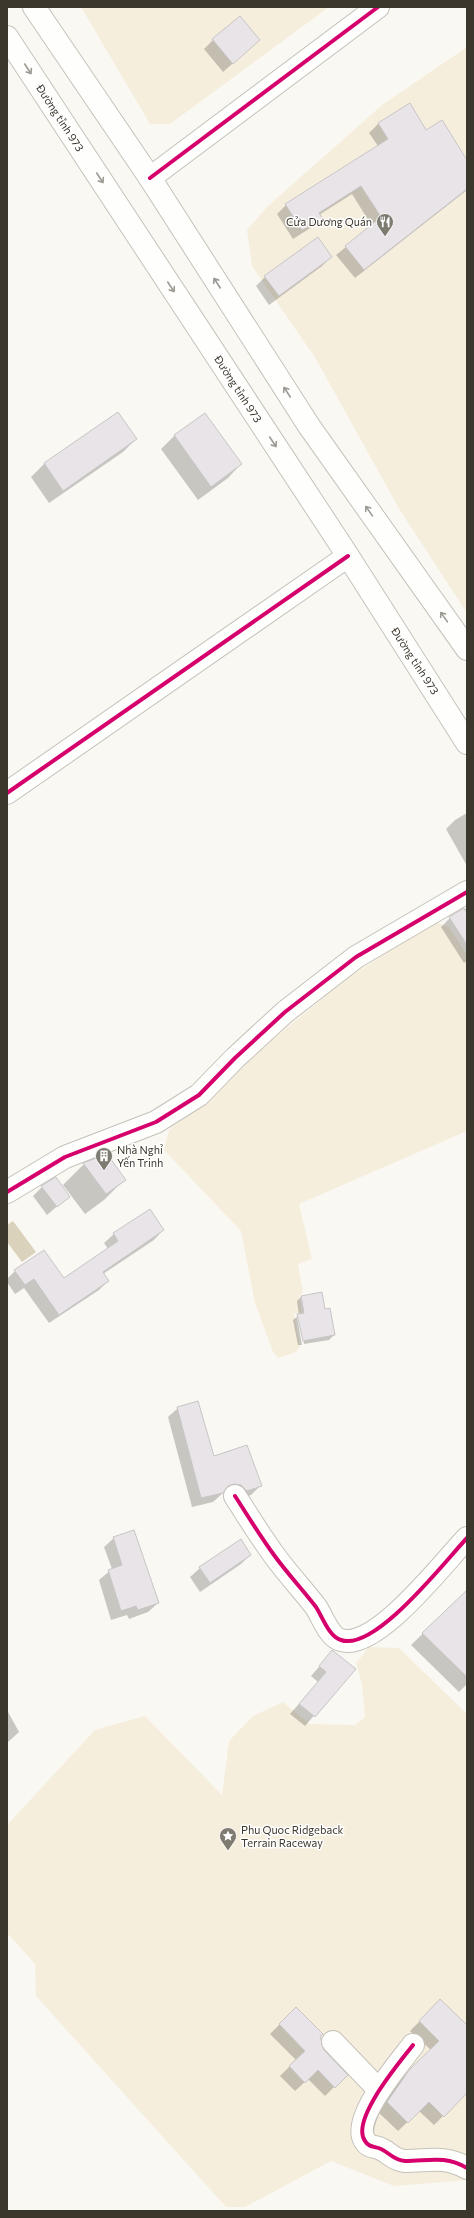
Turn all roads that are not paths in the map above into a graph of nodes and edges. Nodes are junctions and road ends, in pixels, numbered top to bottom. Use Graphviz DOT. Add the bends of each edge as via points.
graph roads {
  1 [pos="34,7"];
  2 [pos="378,7"];
  3 [pos="7,37"];
  4 [pos="150,178"];
  5 [pos="348,556"];
  6 [pos="467,649"];
  7 [pos="467,743"];
  8 [pos="7,793"];
  9 [pos="467,892"];
  10 [pos="7,1192"];
  11 [pos="235,1496"];
  12 [pos="464,1546"];
  13 [pos="333,2042"];
  14 [pos="413,2045"];
  15 [pos="379,2090"];
  16 [pos="467,2168"];
  1 -- 4 [label="street"];
  2 -- 4 [label="street"];
  3 -- 5 [label="street, Đường tỉnh 973, one-way"];
  6 -- 4 [label="street, one-way" via="309,426"];
  5 -- 7 [label="street, Đường tỉnh 973"];
  5 -- 8 [label="street"];
  9 -- 10 [label="street" via="356,957 285,1012 199,1095 156,1122 65,1157"];
  11 -- 12 [label="street" via="273,1554 316,1608 334,1636 341,1640 356,1640 396,1616"];
  13 -- 15 [label="street"];
  14 -- 15 [label="street"];
  15 -- 16 [label="street" via="361,2129 365,2142 371,2147 381,2148 396,2159 442,2159"];
}
